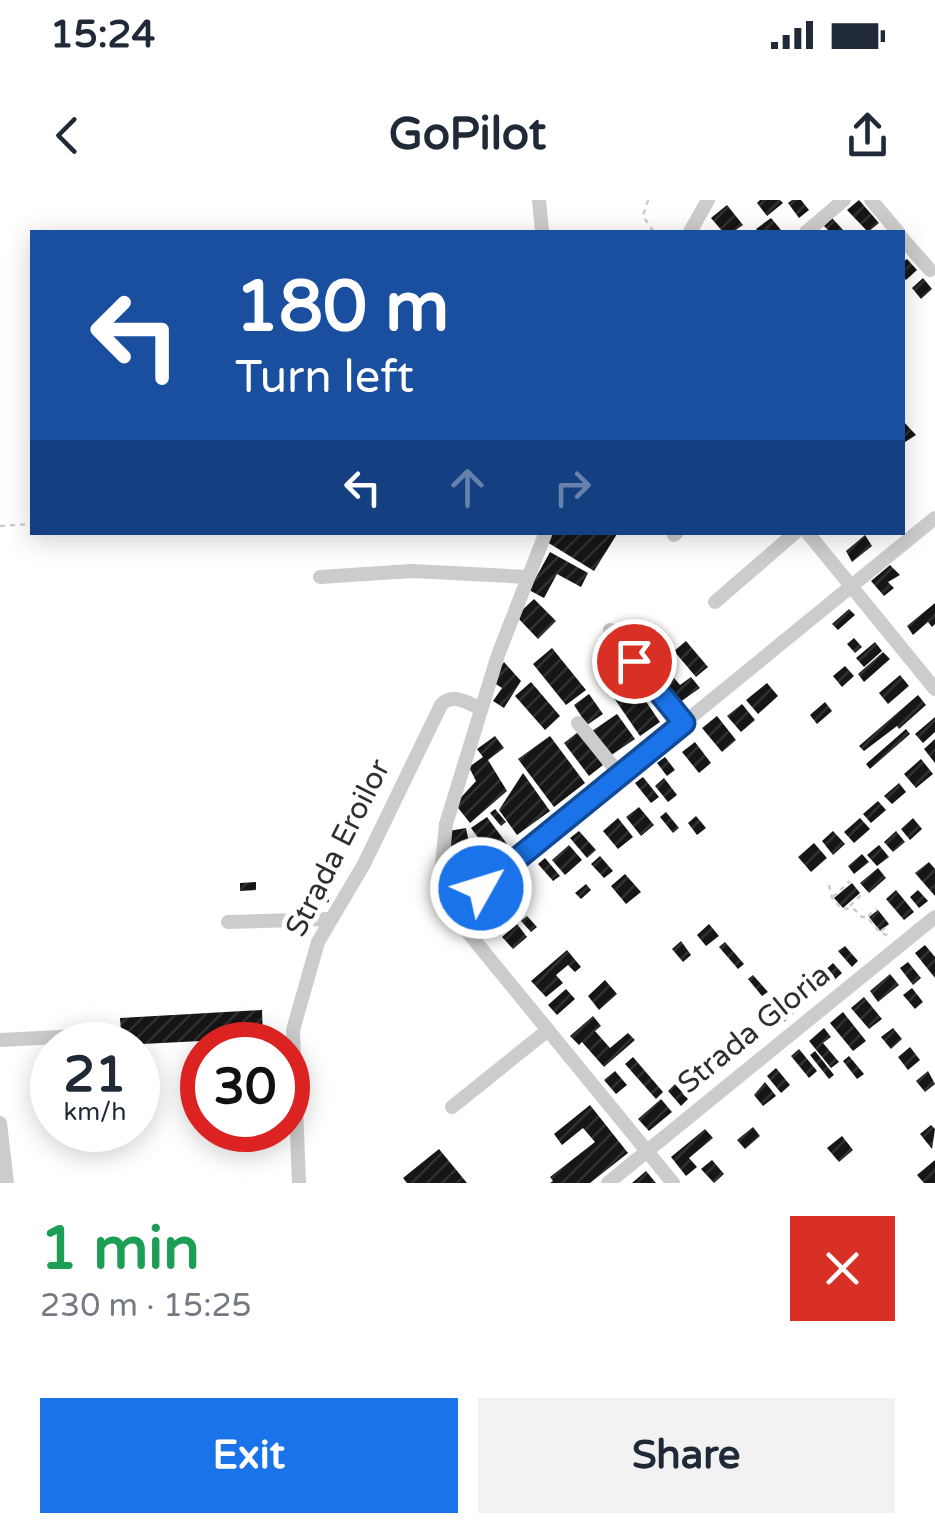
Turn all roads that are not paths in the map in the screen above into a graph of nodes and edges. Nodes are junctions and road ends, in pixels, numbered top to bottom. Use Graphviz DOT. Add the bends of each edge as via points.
graph roads {
  1 [pos="539,200"];
  2 [pos="708,200"];
  3 [pos="844,200"];
  4 [pos="871,200"];
  5 [pos="542,230"];
  6 [pos="691,230"];
  7 [pos="815,230"];
  8 [pos="896,230"];
  9 [pos="905,241"];
  10 [pos="930,270"];
  11 [pos="935,518"];
  12 [pos="545,535"];
  13 [pos="793,535"];
  14 [pos="809,535"];
  15 [pos="320,577"];
  16 [pos="528,578"];
  17 [pos="851,586"];
  18 [pos="716,602"];
  19 [pos="610,630"];
  20 [pos="934,686"];
  21 [pos="480,708"];
  22 [pos="578,723"];
  23 [pos="684,723"];
  24 [pos="620,775"];
  25 [pos="453,911"];
  26 [pos="935,917"];
  27 [pos="329,919"];
  28 [pos="228,922"];
  29 [pos="548,1030"];
  30 [pos="30,1038"];
  31 [pos="0,1040"];
  32 [pos="452,1107"];
  33 [pos="0,1123"];
  34 [pos="648,1152"];
  35 [pos="7,1183"];
  36 [pos="299,1183"];
  37 [pos="608,1183"];
  38 [pos="673,1183"];
  1 -- 5 [label="street"];
  2 -- 6 [label="street"];
  3 -- 7 [label="street"];
  4 -- 8 [label="street"];
  9 -- 10 [label="street"];
  11 -- 17 [label="street"];
  12 -- 16 [label="street"];
  13 -- 18 [label="street"];
  14 -- 17 [label="street"];
  15 -- 16 [label="street" via="412,572"];
  16 -- 21 [label="street"];
  17 -- 20 [label="street"];
  17 -- 23 [label="street"];
  19 -- 23 [label="street"];
  21 -- 25 [label="street" via="446,824 442,866"];
  21 -- 27 [label="street, Strada Eroilor" via="455,698 441,706 364,864"];
  22 -- 24 [label="street"];
  23 -- 24 [label="street"];
  24 -- 25 [label="street"];
  25 -- 29 [label="street"];
  26 -- 34 [label="street, Strada Gloria"];
  27 -- 28 [label="street"];
  27 -- 36 [label="street, Strada Eroilor" via="293,1030"];
  29 -- 32 [label="street"];
  29 -- 34 [label="street"];
  30 -- 31 [label="street"];
  33 -- 35 [label="street"];
  34 -- 37 [label="street, Strada Gloria"];
  34 -- 38 [label="street"];
}
